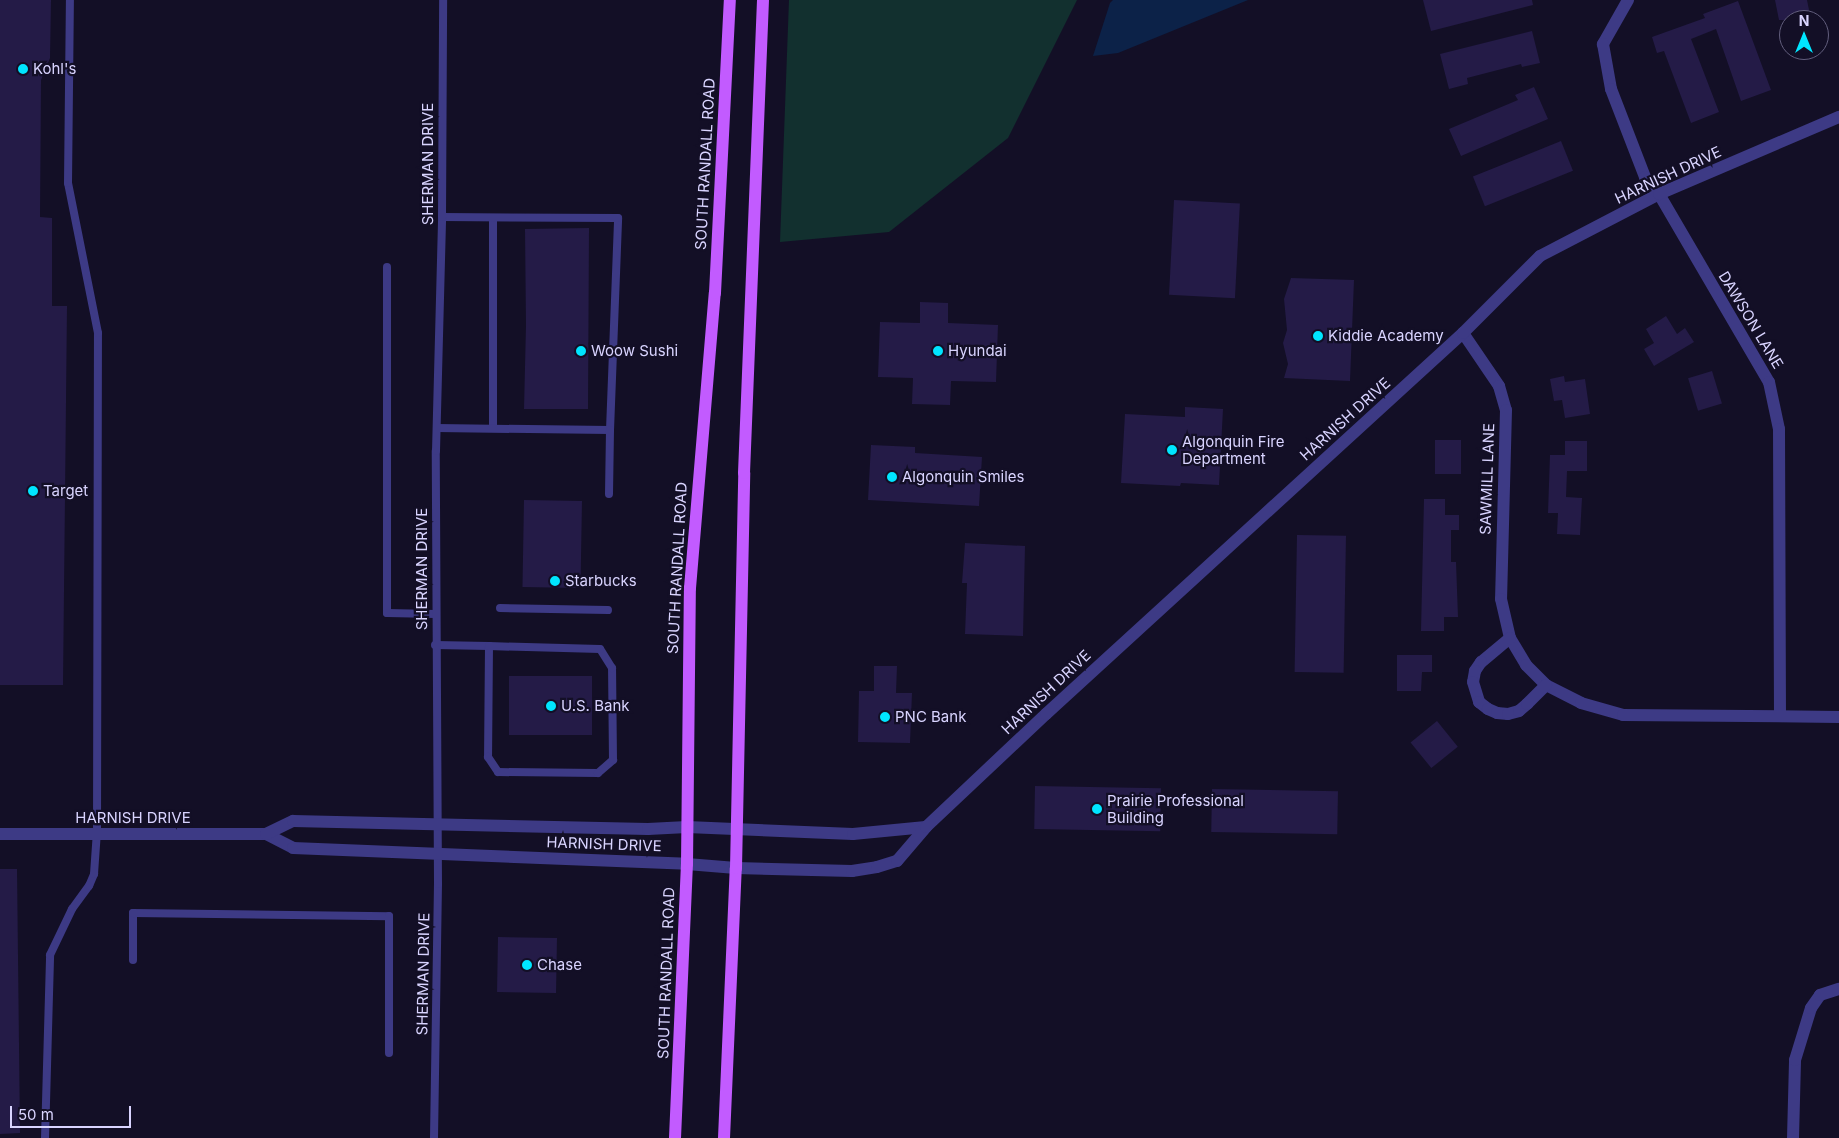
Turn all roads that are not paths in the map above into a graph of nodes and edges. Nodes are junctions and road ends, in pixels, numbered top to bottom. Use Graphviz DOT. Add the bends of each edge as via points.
graph roads {
  1 [pos="70,0"];
  2 [pos="443,0"];
  3 [pos="730,0"];
  4 [pos="763,0"];
  5 [pos="1628,0"];
  6 [pos="1839,117"];
  7 [pos="1659,194"];
  8 [pos="442,218"];
  9 [pos="493,218"];
  10 [pos="387,267"];
  11 [pos="1462,333"];
  12 [pos="437,428"];
  13 [pos="493,428"];
  14 [pos="610,430"];
  15 [pos="609,494"];
  16 [pos="500,608"];
  17 [pos="608,610"];
  18 [pos="436,614"];
  19 [pos="1510,638"];
  20 [pos="435,645"];
  21 [pos="488,646"];
  22 [pos="1546,685"];
  23 [pos="1780,716"];
  24 [pos="1839,717"];
  25 [pos="437,823"];
  26 [pos="687,827"];
  27 [pos="926,827"];
  28 [pos="738,828"];
  29 [pos="0,834"];
  30 [pos="266,834"];
  31 [pos="97,835"];
  32 [pos="437,854"];
  33 [pos="687,864"];
  34 [pos="736,868"];
  35 [pos="133,960"];
  36 [pos="1839,989"];
  37 [pos="389,1053"];
  38 [pos="45,1138"];
  39 [pos="434,1138"];
  40 [pos="675,1138"];
  41 [pos="724,1138"];
  42 [pos="1793,1138"];
  1 -- 31 [label="lane" via="68,183 98,333"];
  2 -- 8 [label="lane, SHERMAN DRIVE"];
  3 -- 26 [label="main road, SOUTH RANDALL ROAD" via="715,293 690,588"];
  4 -- 28 [label="main road" via="744,473"];
  5 -- 7 [label="street, DAWSON LANE" via="1603,44 1612,89 1645,177"];
  6 -- 7 [label="street, HARNISH DRIVE"];
  7 -- 11 [label="street, HARNISH DRIVE" via="1540,256"];
  7 -- 23 [label="street, DAWSON LANE" via="1769,382 1779,429"];
  8 -- 9 [label="lane"];
  8 -- 12 [label="lane, SHERMAN DRIVE"];
  9 -- 13 [label="lane"];
  9 -- 14 [label="lane" via="618,218"];
  10 -- 18 [label="lane" via="387,613"];
  11 -- 19 [label="street, SAWMILL LANE" via="1499,386 1506,410 1500,566 1501,599"];
  11 -- 27 [label="street, HARNISH DRIVE"];
  12 -- 13 [label="lane"];
  12 -- 18 [label="lane, SHERMAN DRIVE"];
  13 -- 14 [label="lane"];
  14 -- 15 [label="lane"];
  16 -- 17 [label="lane"];
  18 -- 20 [label="lane, SHERMAN DRIVE"];
  19 -- 22 [label="street, SAWMILL LANE" via="1526,665"];
  19 -- 22 [label="street" via="1475,671 1473,682 1480,702 1497,713 1508,714 1527,704"];
  20 -- 21 [label="lane"];
  20 -- 25 [label="lane, SHERMAN DRIVE"];
  21 -- 21 [label="lane" via="488,757 498,772 598,773 613,760 612,668 600,649"];
  22 -- 23 [label="street, SAWMILL LANE" via="1581,703 1623,715"];
  23 -- 24 [label="street, SAWMILL LANE"];
  25 -- 26 [label="street, HARNISH DRIVE" via="648,829"];
  25 -- 30 [label="street, HARNISH DRIVE" via="292,821"];
  25 -- 32 [label="lane, SHERMAN DRIVE"];
  26 -- 28 [label="street, HARNISH DRIVE"];
  26 -- 33 [label="main road, SOUTH RANDALL ROAD"];
  27 -- 28 [label="street, HARNISH DRIVE" via="853,834"];
  27 -- 34 [label="street, HARNISH DRIVE" via="897,862 877,868 852,871"];
  28 -- 34 [label="main road"];
  29 -- 31 [label="street, HARNISH DRIVE"];
  30 -- 31 [label="street, HARNISH DRIVE"];
  30 -- 32 [label="street, HARNISH DRIVE" via="293,848"];
  31 -- 38 [label="lane" via="94,874 50,954"];
  32 -- 33 [label="street, HARNISH DRIVE"];
  32 -- 39 [label="lane, SHERMAN DRIVE"];
  33 -- 34 [label="street, HARNISH DRIVE"];
  33 -- 40 [label="main road, SOUTH RANDALL ROAD"];
  34 -- 41 [label="main road"];
  35 -- 37 [label="lane" via="133,913 389,916"];
  36 -- 42 [label="street" via="1820,995 1811,1008 1795,1060"];
}
